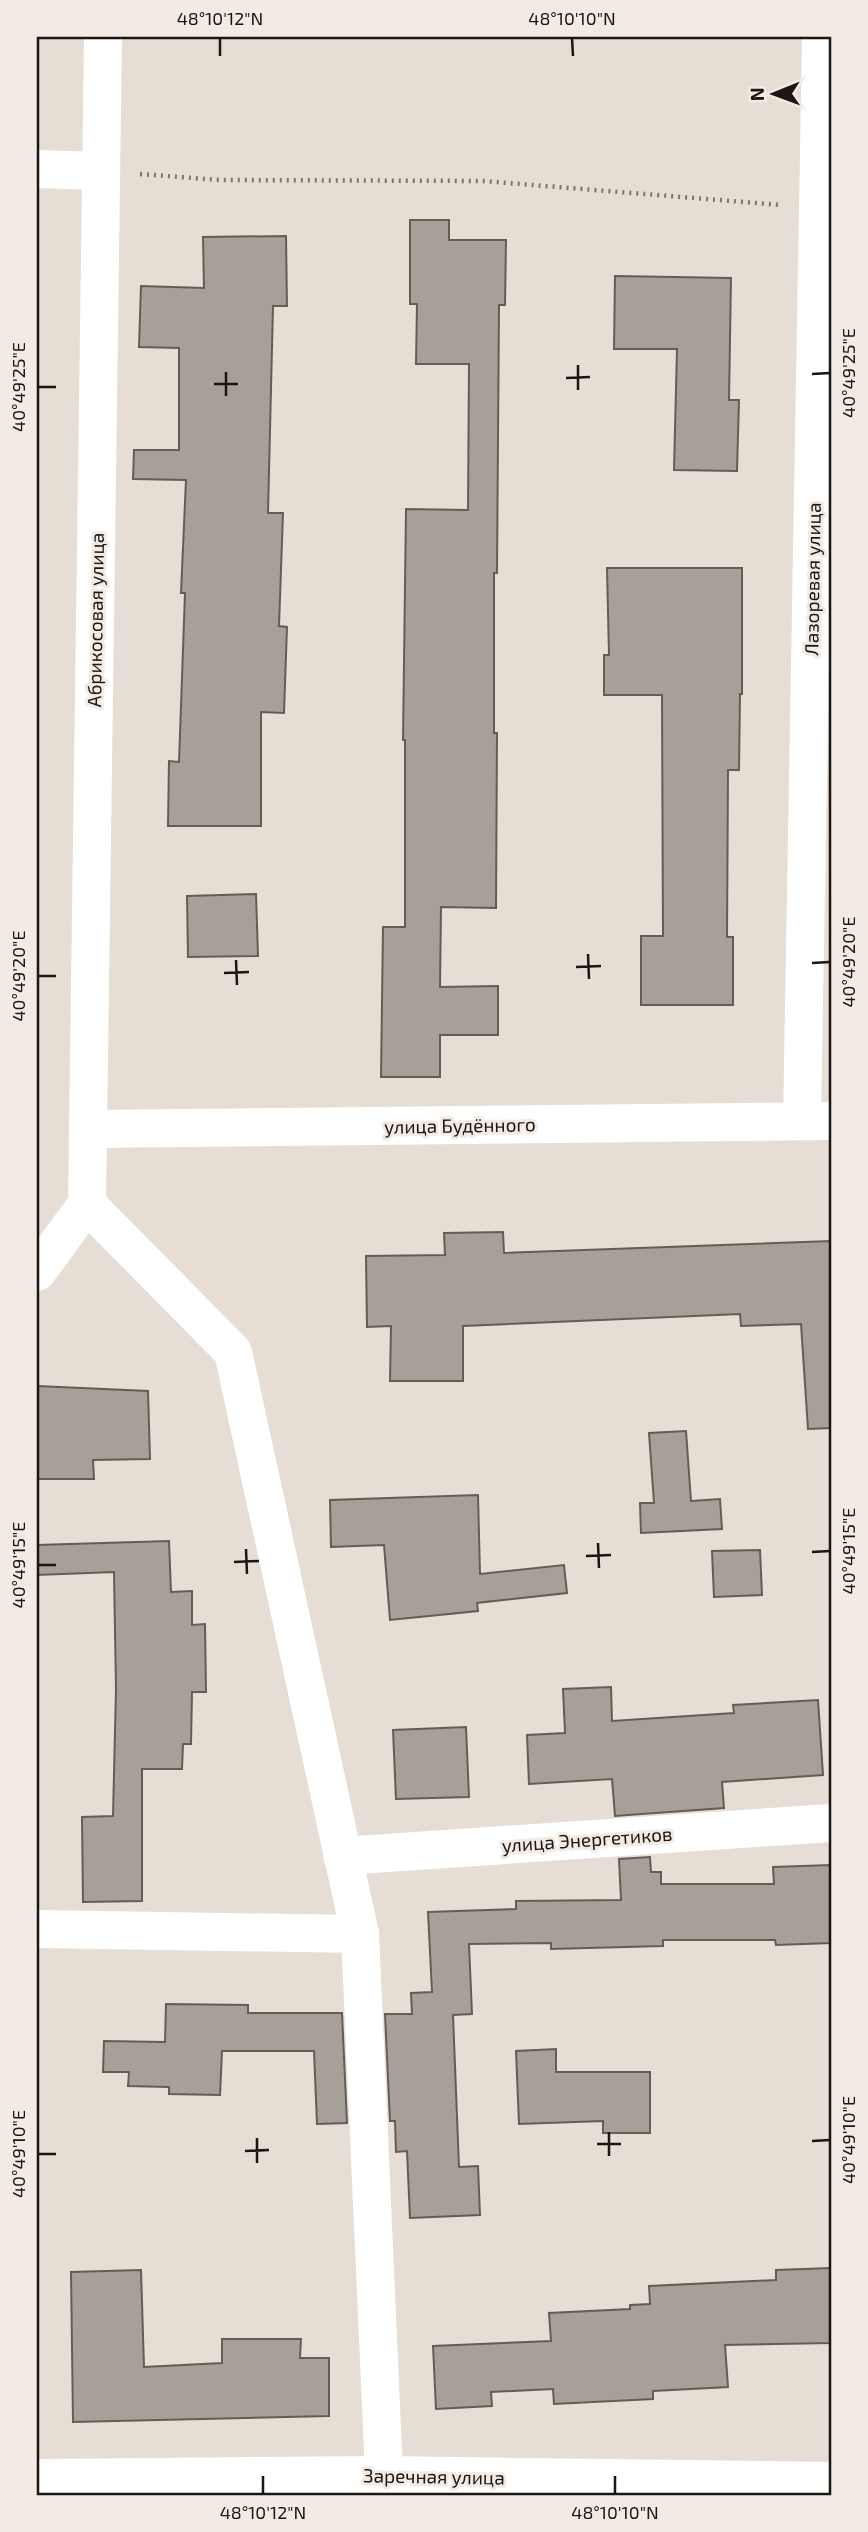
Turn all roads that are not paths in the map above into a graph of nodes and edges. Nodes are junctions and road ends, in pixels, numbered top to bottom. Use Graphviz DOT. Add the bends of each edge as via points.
graph roads {
  1 [pos="103,37"];
  2 [pos="821,37"];
  3 [pos="37,169"];
  4 [pos="101,172"];
  5 [pos="817,1121"];
  6 [pos="88,1129"];
  7 [pos="87,1204"];
  8 [pos="37,1272"];
  9 [pos="831,1823"];
  10 [pos="342,1856"];
  11 [pos="37,1928"];
  12 [pos="360,1934"];
  13 [pos="37,2478"];
  14 [pos="831,2482"];
  15 [pos="384,2485"];
  1 -- 4 [label="street, Абрикосовая улица"];
  2 -- 5 [label="street, Лазоревая улица"];
  3 -- 4 [label="street"];
  4 -- 6 [label="street, Абрикосовая улица"];
  5 -- 6 [label="street, улица Будённого"];
  6 -- 7 [label="street, Абрикосовая улица"];
  7 -- 8 [label="street"];
  7 -- 10 [label="street" via="233,1352"];
  9 -- 10 [label="street, улица Энергетиков"];
  10 -- 12 [label="street"];
  11 -- 12 [label="street"];
  12 -- 15 [label="street"];
  13 -- 15 [label="street, Заречная улица"];
  14 -- 15 [label="street, Заречная улица"];
}
